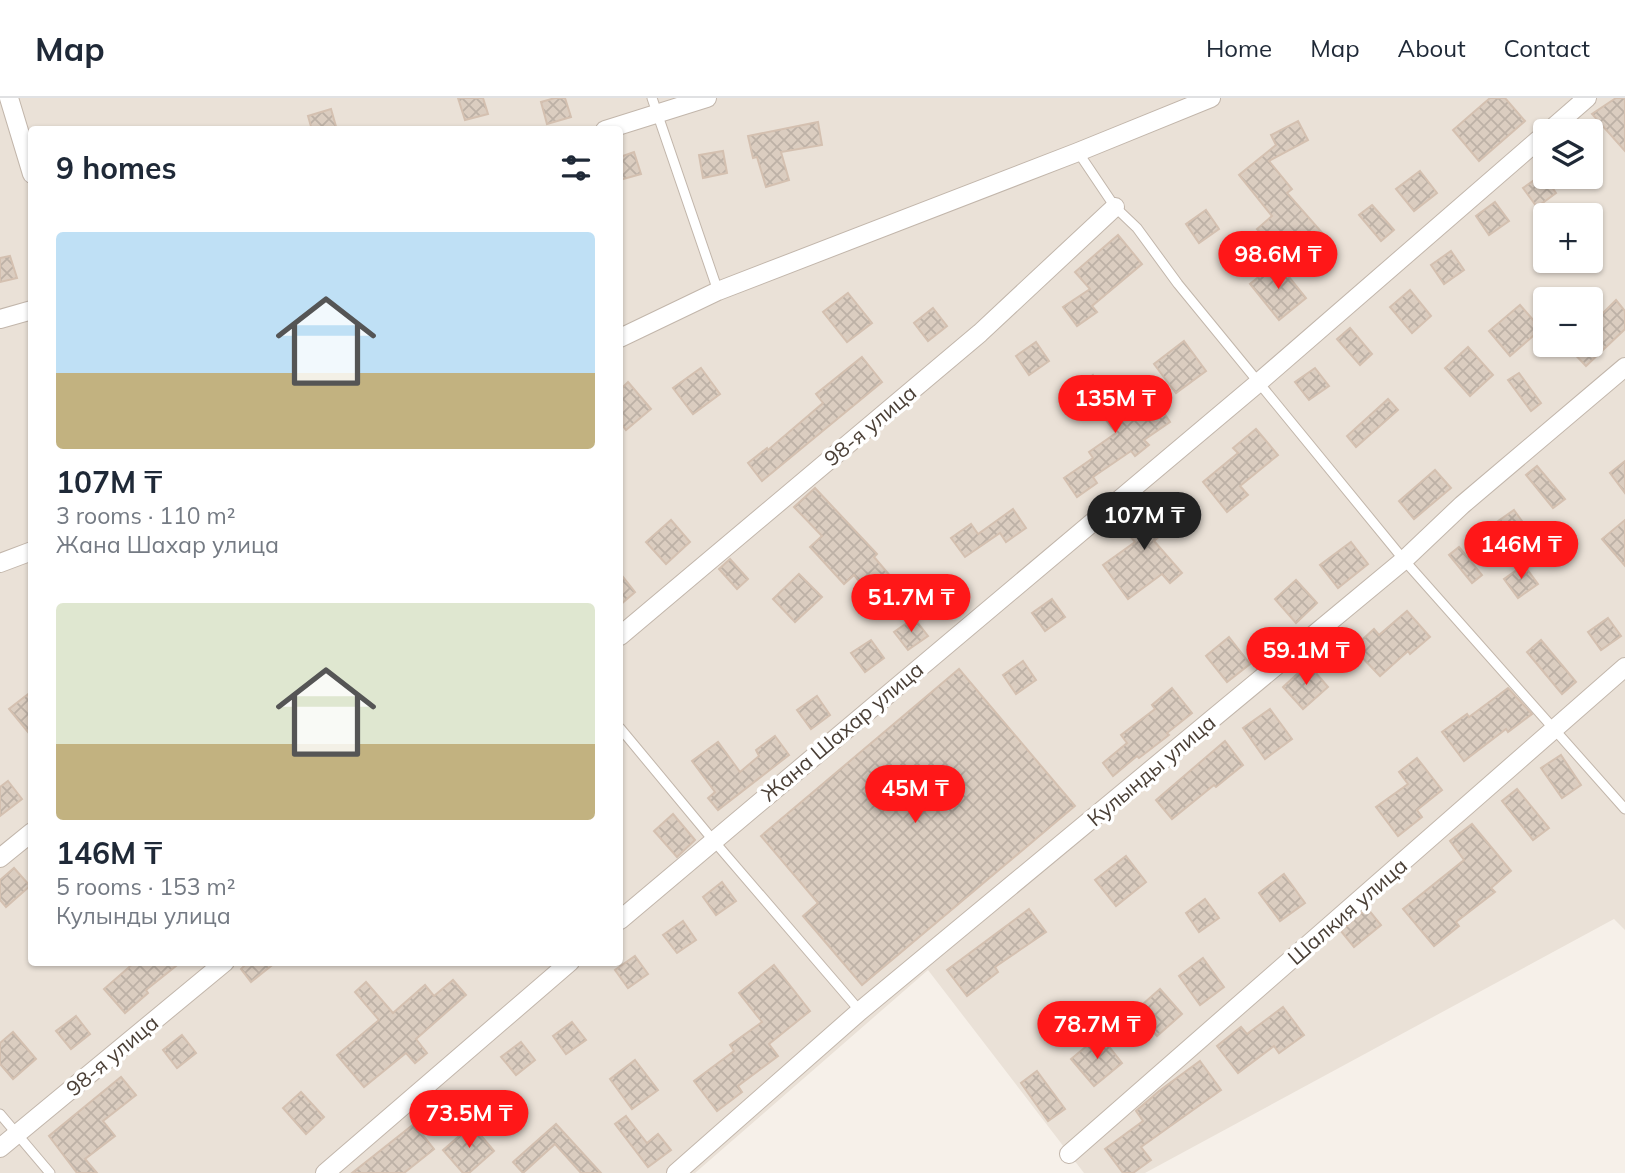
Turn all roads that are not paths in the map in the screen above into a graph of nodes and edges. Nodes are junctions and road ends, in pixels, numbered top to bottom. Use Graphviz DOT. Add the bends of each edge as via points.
graph roads {
  1 [pos="9,98"];
  2 [pos="707,98"];
  3 [pos="1211,98"];
  4 [pos="1587,98"];
  5 [pos="654,106"];
  6 [pos="1563,119"];
  7 [pos="613,126"];
  8 [pos="1533,145"];
  9 [pos="1078,152"];
  10 [pos="28,161"];
  11 [pos="1115,207"];
  12 [pos="718,291"];
  13 [pos="28,311"];
  14 [pos="0,319"];
  15 [pos="623,337"];
  16 [pos="1625,367"];
  17 [pos="1258,383"];
  18 [pos="28,552"];
  19 [pos="1404,561"];
  20 [pos="0,563"];
  21 [pos="623,633"];
  22 [pos="1625,667"];
  23 [pos="1554,730"];
  24 [pos="623,732"];
  25 [pos="1625,809"];
  26 [pos="28,835"];
  27 [pos="713,840"];
  28 [pos="0,858"];
  29 [pos="623,917"];
  30 [pos="220,966"];
  31 [pos="565,966"];
  32 [pos="860,1011"];
  33 [pos="0,1114"];
  34 [pos="17,1134"];
  35 [pos="0,1148"];
  36 [pos="1069,1154"];
  37 [pos="50,1173"];
  38 [pos="325,1173"];
  39 [pos="676,1173"];
  1 -- 10 [label="street"];
  2 -- 5 [label="street"];
  3 -- 9 [label="street"];
  4 -- 6 [label="street, Жана Шахар улица"];
  5 -- 7 [label="street"];
  5 -- 12 [label="lane"];
  8 -- 17 [label="street, Жана Шахар улица"];
  9 -- 11 [label="lane"];
  9 -- 12 [label="street"];
  11 -- 17 [label="lane"];
  11 -- 21 [label="street, 98-я улица" via="980,333"];
  12 -- 15 [label="street"];
  13 -- 14 [label="street"];
  16 -- 19 [label="street, Кулынды улица" via="1462,505"];
  17 -- 19 [label="lane"];
  17 -- 27 [label="street, Жана Шахар улица"];
  18 -- 20 [label="street"];
  19 -- 23 [label="lane"];
  19 -- 32 [label="street, Кулынды улица"];
  22 -- 23 [label="street, Шалкия улица"];
  23 -- 25 [label="lane"];
  23 -- 36 [label="street, Шалкия улица"];
  24 -- 27 [label="lane"];
  26 -- 28 [label="street"];
  27 -- 29 [label="street, Жана Шахар улица"];
  27 -- 32 [label="lane"];
  30 -- 34 [label="street, 98-я улица"];
  31 -- 38 [label="street"];
  32 -- 39 [label="street, Кулынды улица"];
  33 -- 34 [label="lane"];
  34 -- 35 [label="street, 98-я улица"];
  34 -- 37 [label="lane"];
}
